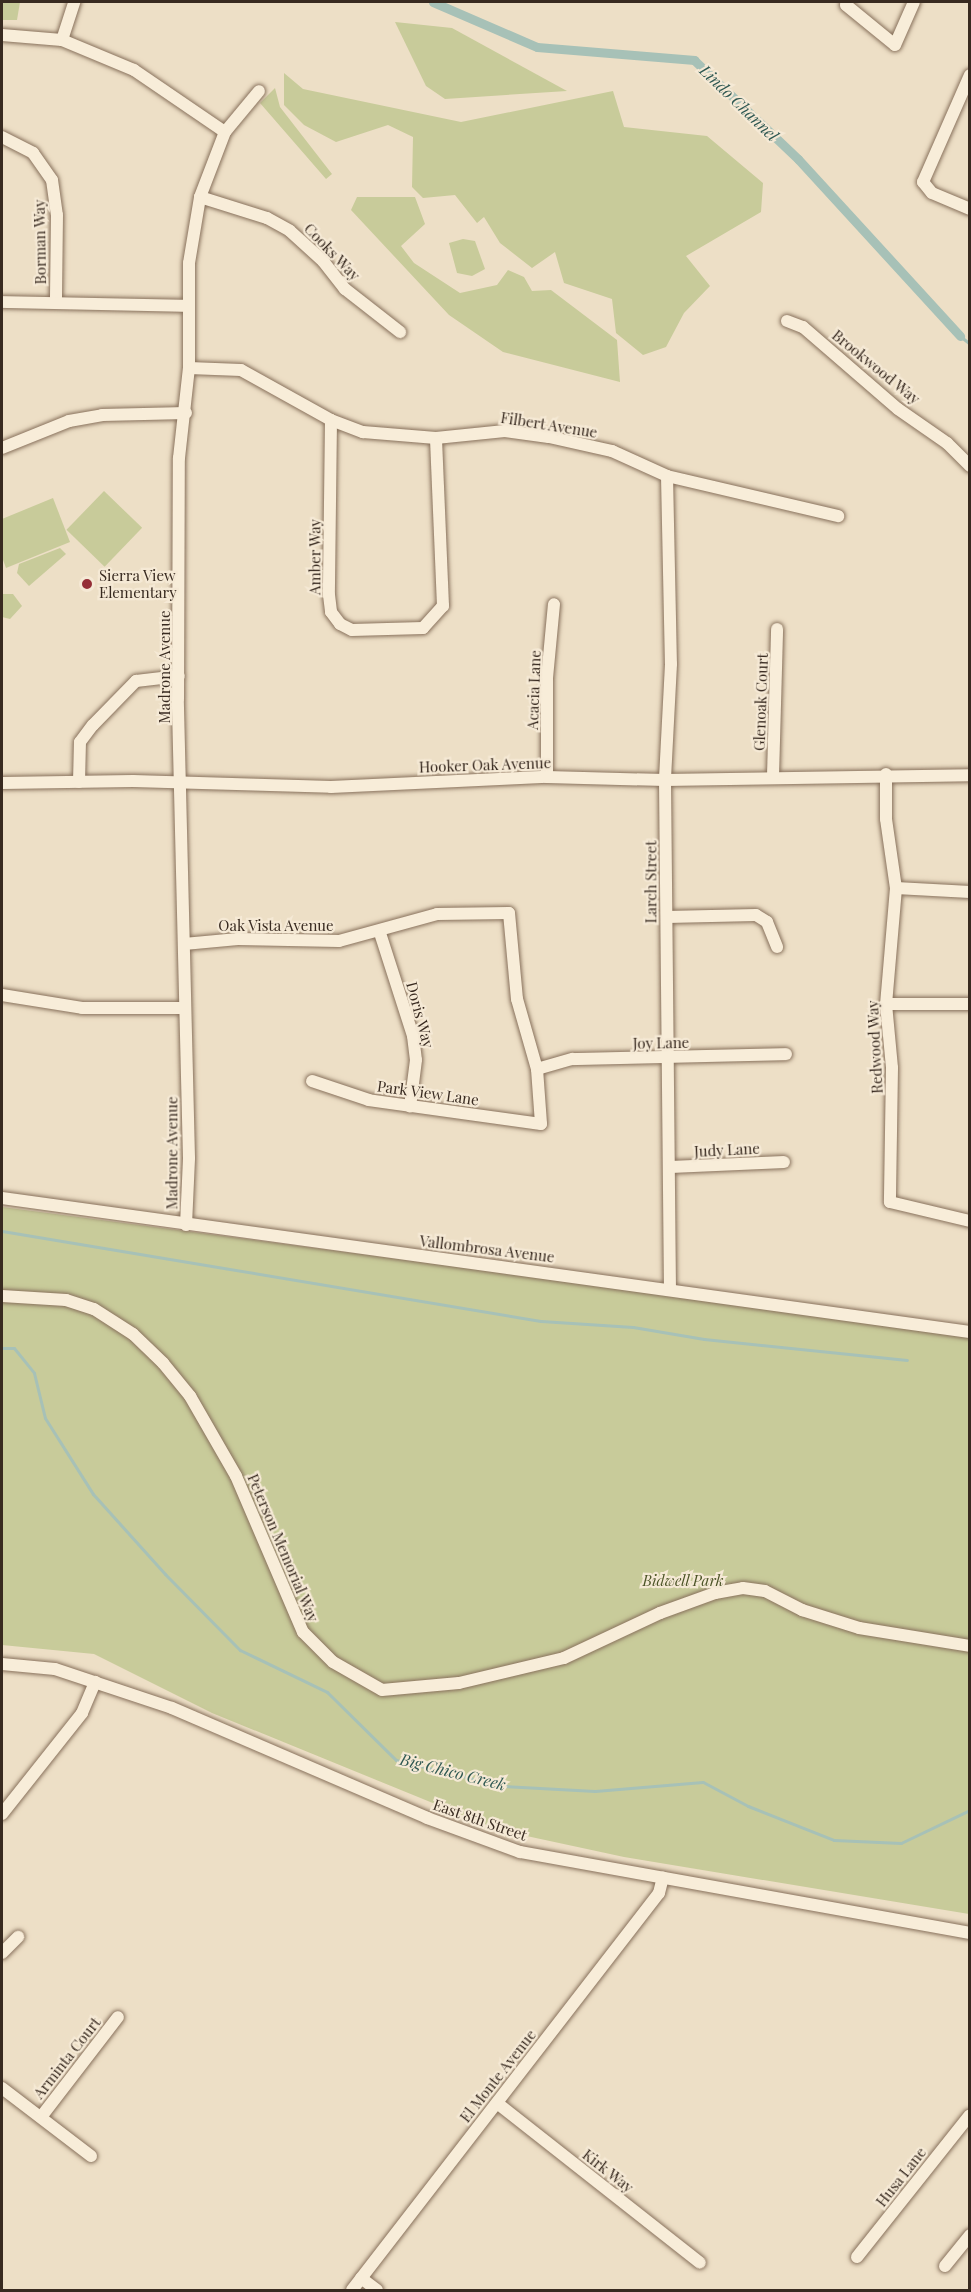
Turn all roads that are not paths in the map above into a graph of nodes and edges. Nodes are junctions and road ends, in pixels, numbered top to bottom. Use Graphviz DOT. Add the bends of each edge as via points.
graph roads {
  1 [pos="74,2"];
  2 [pos="914,2"];
  3 [pos="846,3"];
  4 [pos="2,35"];
  5 [pos="62,40"];
  6 [pos="969,75"];
  7 [pos="259,91"];
  8 [pos="225,132"];
  9 [pos="2,137"];
  10 [pos="200,197"];
  11 [pos="969,208"];
  12 [pos="56,300"];
  13 [pos="2,302"];
  14 [pos="188,306"];
  15 [pos="787,321"];
  16 [pos="400,332"];
  17 [pos="189,368"];
  18 [pos="186,413"];
  19 [pos="331,420"];
  20 [pos="436,438"];
  21 [pos="2,448"];
  22 [pos="969,466"];
  23 [pos="667,476"];
  24 [pos="838,516"];
  25 [pos="554,604"];
  26 [pos="777,629"];
  27 [pos="179,676"];
  28 [pos="886,774"];
  29 [pos="969,775"];
  30 [pos="773,776"];
  31 [pos="547,777"];
  32 [pos="665,780"];
  33 [pos="79,782"];
  34 [pos="2,783"];
  35 [pos="183,785"];
  36 [pos="896,888"];
  37 [pos="969,892"];
  38 [pos="667,917"];
  39 [pos="380,933"];
  40 [pos="184,944"];
  41 [pos="777,947"];
  42 [pos="2,995"];
  43 [pos="886,1004"];
  44 [pos="969,1004"];
  45 [pos="185,1008"];
  46 [pos="786,1054"];
  47 [pos="668,1059"];
  48 [pos="537,1069"];
  49 [pos="312,1081"];
  50 [pos="410,1107"];
  51 [pos="542,1124"];
  52 [pos="784,1162"];
  53 [pos="670,1167"];
  54 [pos="2,1198"];
  55 [pos="969,1221"];
  56 [pos="186,1225"];
  57 [pos="670,1288"];
  58 [pos="2,1296"];
  59 [pos="969,1332"];
  60 [pos="969,1646"];
  61 [pos="2,1664"];
  62 [pos="95,1682"];
  63 [pos="2,1814"];
  64 [pos="663,1877"];
  65 [pos="969,1933"];
  66 [pos="18,1937"];
  67 [pos="2,1953"];
  68 [pos="118,2018"];
  69 [pos="2,2088"];
  70 [pos="497,2103"];
  71 [pos="969,2115"];
  72 [pos="41,2117"];
  73 [pos="91,2156"];
  74 [pos="969,2235"];
  75 [pos="857,2257"];
  76 [pos="700,2263"];
  77 [pos="945,2266"];
  78 [pos="361,2278"];
  79 [pos="352,2290"];
  80 [pos="376,2290"];
  1 -- 5 [label="street"];
  2 -- 3 [label="street" via="895,45"];
  4 -- 5 [label="street"];
  5 -- 8 [label="street" via="135,70"];
  6 -- 11 [label="street" via="923,182 932,193"];
  7 -- 8 [label="street, Madrone Avenue"];
  8 -- 10 [label="street, Madrone Avenue"];
  9 -- 12 [label="street, Borman Way" via="33,153 52,180 57,214"];
  10 -- 14 [label="street, Madrone Avenue" via="190,253"];
  10 -- 16 [label="street, Cooks Way" via="267,218 290,231 323,261 345,289"];
  12 -- 13 [label="street"];
  12 -- 14 [label="street"];
  14 -- 17 [label="street, Madrone Avenue"];
  15 -- 22 [label="street, Brookwood Way" via="803,327 898,409 947,443"];
  17 -- 18 [label="street, Madrone Avenue"];
  17 -- 19 [label="street, Filbert Avenue" via="241,370"];
  18 -- 21 [label="street" via="102,415 69,421"];
  18 -- 27 [label="street, Madrone Avenue" via="179,458"];
  19 -- 20 [label="street, Filbert Avenue" via="385,436"];
  19 -- 20 [label="street, Amber Way" via="329,595 331,612 340,624 352,630 423,628 443,606"];
  20 -- 23 [label="street, Filbert Avenue" via="505,431 549,437 612,451"];
  23 -- 24 [label="street, Filbert Avenue"];
  23 -- 32 [label="street, Larch Street" via="671,664"];
  25 -- 31 [label="street, Acacia Lane" via="547,678"];
  26 -- 30 [label="street, Glenoak Court"];
  27 -- 33 [label="street" via="136,681 93,725 80,742"];
  27 -- 35 [label="street, Madrone Avenue"];
  28 -- 29 [label="street, Hooker Oak Avenue"];
  28 -- 30 [label="street, Hooker Oak Avenue"];
  28 -- 36 [label="street, Redwood Way" via="886,819"];
  30 -- 32 [label="street, Hooker Oak Avenue"];
  31 -- 32 [label="street, Hooker Oak Avenue"];
  31 -- 35 [label="street, Hooker Oak Avenue" via="331,787"];
  32 -- 38 [label="street, Larch Street"];
  33 -- 34 [label="street, Hooker Oak Avenue"];
  33 -- 35 [label="street, Hooker Oak Avenue"];
  35 -- 40 [label="street, Madrone Avenue"];
  36 -- 37 [label="street"];
  36 -- 43 [label="street, Redwood Way"];
  38 -- 41 [label="street" via="756,915 768,922"];
  38 -- 47 [label="street, Larch Street"];
  39 -- 40 [label="street, Oak Vista Avenue" via="339,942 238,939"];
  39 -- 48 [label="street, Oak Vista Avenue" via="410,919 437,914 509,913 517,999"];
  39 -- 50 [label="street, Doris Way" via="413,1036 416,1060"];
  40 -- 45 [label="street, Madrone Avenue"];
  42 -- 45 [label="street" via="82,1008"];
  43 -- 44 [label="street"];
  43 -- 55 [label="street, Redwood Way" via="892,1068 890,1202"];
  45 -- 56 [label="street, Madrone Avenue"];
  46 -- 47 [label="street, Joy Lane"];
  47 -- 48 [label="street, Joy Lane" via="573,1059"];
  47 -- 53 [label="street, Larch Street"];
  48 -- 51 [label="street, Oak Vista Avenue"];
  49 -- 50 [label="street, Park View Lane" via="369,1100"];
  50 -- 51 [label="street, Park View Lane"];
  52 -- 53 [label="street, Judy Lane"];
  53 -- 57 [label="street, Larch Street"];
  54 -- 56 [label="street, Vallombrosa Avenue"];
  56 -- 57 [label="street, Vallombrosa Avenue"];
  57 -- 59 [label="street, Vallombrosa Avenue"];
  58 -- 60 [label="street, Peterson Memorial Way" via="66,1300 94,1309 115,1320 164,1363 190,1396 236,1476 303,1632 333,1662 382,1690 459,1683 564,1658 660,1613 743,1588 765,1592 802,1610 859,1628"];
  61 -- 62 [label="street, East 8th Street" via="55,1669"];
  62 -- 63 [label="street" via="82,1713"];
  62 -- 64 [label="street, East 8th Street" via="171,1708 480,1839 520,1852"];
  64 -- 65 [label="street, East 8th Street"];
  64 -- 70 [label="street, El Monte Avenue" via="659,1893"];
  66 -- 67 [label="street"];
  68 -- 72 [label="street, Arminta Court"];
  69 -- 72 [label="street"];
  70 -- 76 [label="street, Kirk Way"];
  70 -- 78 [label="street, El Monte Avenue"];
  71 -- 75 [label="street, Husa Lane"];
  72 -- 73 [label="street"];
  74 -- 77 [label="street"];
  78 -- 79 [label="street, El Monte Avenue"];
  78 -- 80 [label="street"];
}
